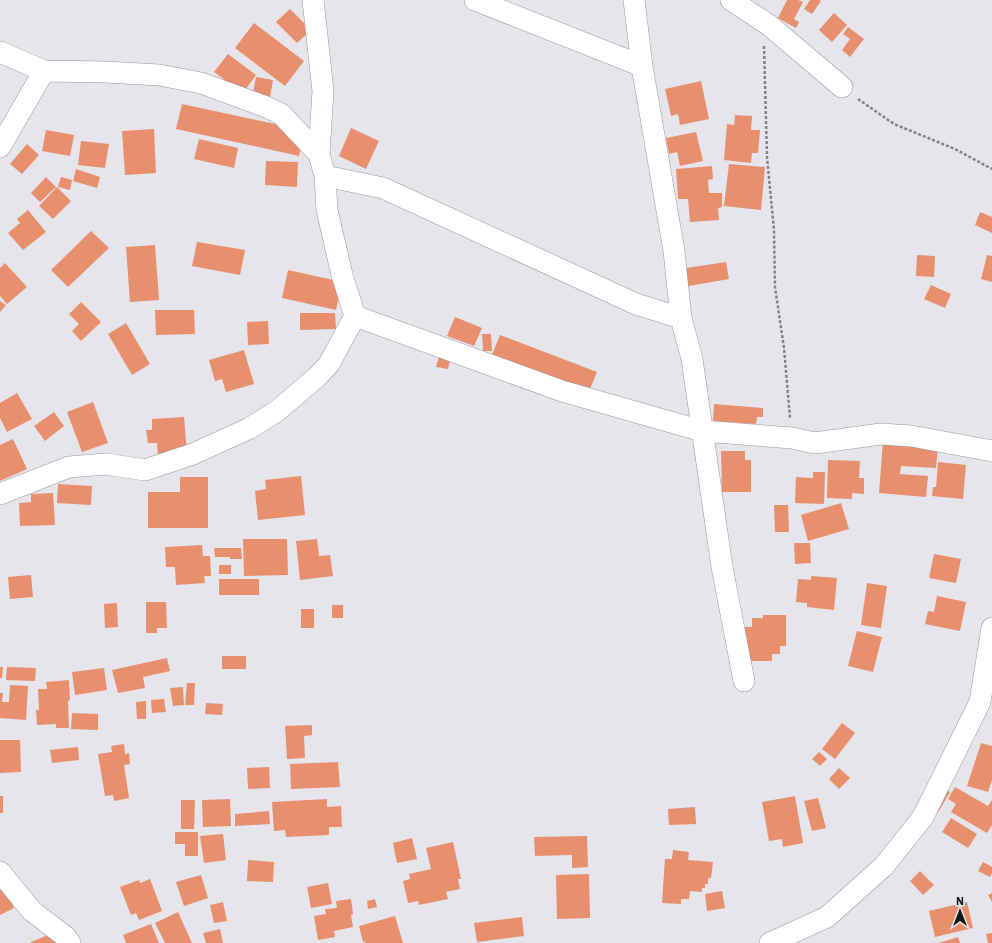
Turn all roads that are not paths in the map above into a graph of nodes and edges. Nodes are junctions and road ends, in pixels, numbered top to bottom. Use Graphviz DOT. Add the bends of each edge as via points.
graph roads {
  1 [pos="313,0"];
  2 [pos="475,0"];
  3 [pos="634,0"];
  4 [pos="731,0"];
  5 [pos="0,52"];
  6 [pos="642,66"];
  7 [pos="44,71"];
  8 [pos="842,87"];
  9 [pos="0,147"];
  10 [pos="319,154"];
  11 [pos="325,176"];
  12 [pos="355,316"];
  13 [pos="681,318"];
  14 [pos="702,431"];
  15 [pos="992,451"];
  16 [pos="0,494"];
  17 [pos="992,628"];
  18 [pos="744,681"];
  19 [pos="0,872"];
  20 [pos="70,943"];
  21 [pos="770,943"];
  1 -- 10 [label="street" via="323,91"];
  2 -- 6 [label="street"];
  3 -- 6 [label="street"];
  4 -- 8 [label="street" via="769,24"];
  5 -- 7 [label="street"];
  6 -- 13 [label="street" via="674,251"];
  7 -- 9 [label="street"];
  7 -- 10 [label="street" via="159,74 201,83 282,114"];
  10 -- 11 [label="street"];
  11 -- 12 [label="street" via="327,210 342,275"];
  11 -- 13 [label="street" via="383,188 636,304"];
  12 -- 14 [label="street" via="562,391"];
  12 -- 16 [label="street" via="330,364 277,411 250,428 193,454 145,470 106,464 69,466"];
  13 -- 14 [label="street" via="692,359"];
  14 -- 15 [label="street" via="815,442 881,434 911,436"];
  14 -- 18 [label="street" via="722,567"];
  17 -- 21 [label="street" via="980,702 924,817 884,866 828,917"];
  19 -- 20 [label="street" via="32,911 66,937"];
}
